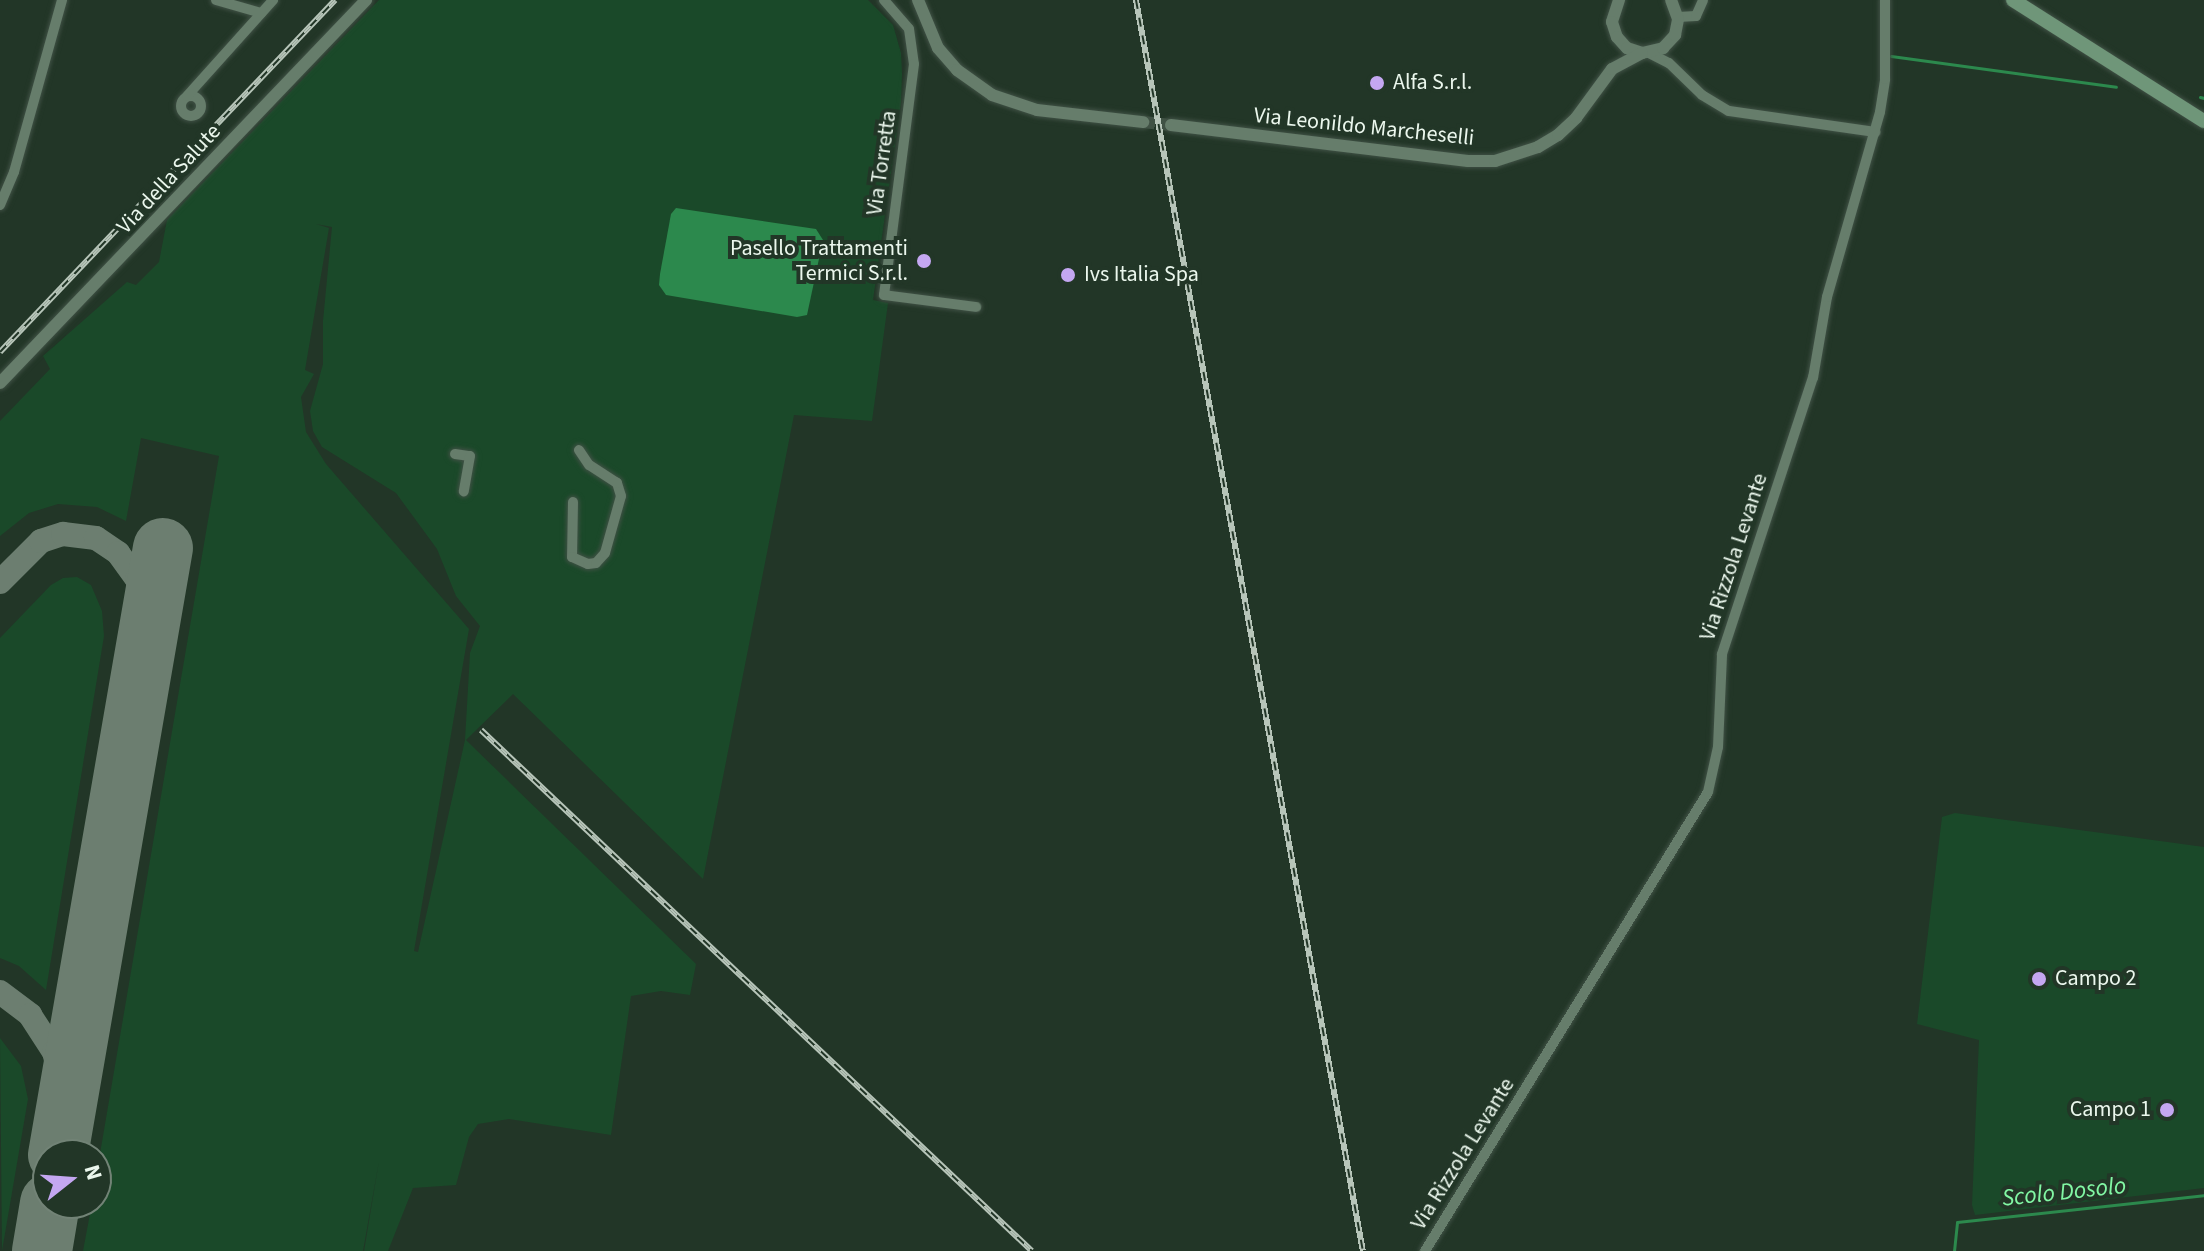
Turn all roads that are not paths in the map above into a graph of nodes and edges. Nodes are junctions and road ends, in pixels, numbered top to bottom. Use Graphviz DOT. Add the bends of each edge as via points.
graph roads {
  1 [pos="62,0"];
  2 [pos="216,0"];
  3 [pos="273,0"];
  4 [pos="366,0"];
  5 [pos="884,0"];
  6 [pos="918,0"];
  7 [pos="1703,0"];
  8 [pos="1885,0"];
  9 [pos="2013,0"];
  10 [pos="1673,1"];
  11 [pos="1616,3"];
  12 [pos="261,13"];
  13 [pos="1678,17"];
  14 [pos="1613,29"];
  15 [pos="1672,39"];
  16 [pos="1645,53"];
  17 [pos="1612,69"];
  18 [pos="1676,69"];
  19 [pos="187,96"];
  20 [pos="2204,121"];
  21 [pos="1143,122"];
  22 [pos="1171,125"];
  23 [pos="1875,132"];
  24 [pos="0,205"];
  25 [pos="976,307"];
  26 [pos="0,383"];
  27 [pos="579,450"];
  28 [pos="455,454"];
  29 [pos="464,491"];
  30 [pos="573,502"];
  31 [pos="1425,1251"];
  1 -- 24 [label="street"];
  2 -- 12 [label="street"];
  3 -- 12 [label="street"];
  4 -- 26 [label="street, Via della Salute"];
  5 -- 25 [label="street, Via Torretta" via="909,29 914,64 884,295"];
  6 -- 21 [label="street" via="938,48 957,70 992,95 1037,110"];
  7 -- 13 [label="street" via="1696,16"];
  8 -- 23 [label="street, Via Rizzola Levante" via="1885,79"];
  9 -- 20 [label="main road"];
  10 -- 13 [label="street"];
  11 -- 14 [label="street"];
  12 -- 19 [label="street"];
  13 -- 15 [label="street"];
  14 -- 16 [label="street" via="1627,48"];
  14 -- 17 [label="street"];
  15 -- 16 [label="street, Via Leonildo Marcheselli"];
  15 -- 18 [label="street"];
  16 -- 17 [label="street, Via Leonildo Marcheselli"];
  16 -- 18 [label="street"];
  17 -- 22 [label="street, Via Leonildo Marcheselli" via="1558,135 1495,161"];
  18 -- 23 [label="street" via="1702,95 1729,111"];
  23 -- 31 [label="street, Via Rizzola Levante" via="1827,297 1813,378 1722,654 1718,747 1708,792"];
  27 -- 30 [label="street" via="589,465 617,483 621,496 605,553 596,563 572,557"];
  28 -- 29 [label="street" via="470,456"];
}
